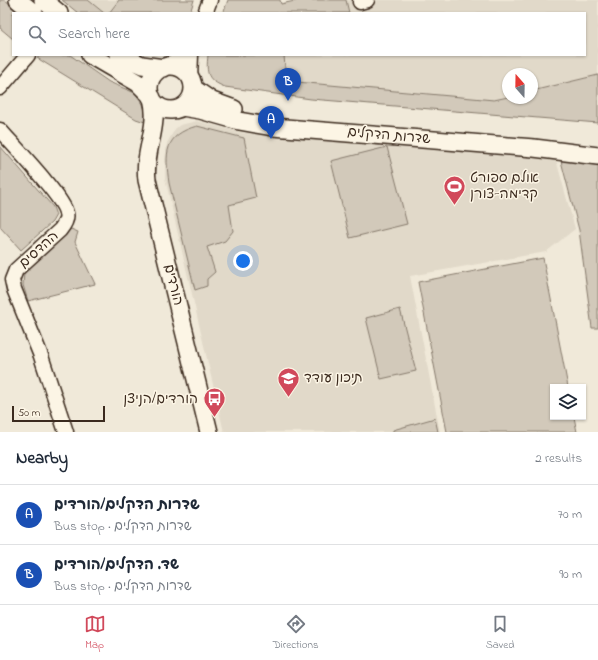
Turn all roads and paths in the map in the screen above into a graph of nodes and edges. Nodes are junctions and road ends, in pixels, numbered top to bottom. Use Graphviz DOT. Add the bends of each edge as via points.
graph roads {
  1 [pos="18,0"];
  2 [pos="43,0"];
  3 [pos="210,0"];
  4 [pos="33,12"];
  5 [pos="57,12"];
  6 [pos="205,12"];
  7 [pos="27,56"];
  8 [pos="92,56"];
  9 [pos="121,56"];
  10 [pos="180,56"];
  11 [pos="191,56"];
  12 [pos="166,67"];
  13 [pos="192,83"];
  14 [pos="0,88"];
  15 [pos="152,97"];
  16 [pos="180,108"];
  17 [pos="0,130"];
  18 [pos="152,137"];
  19 [pos="598,145"];
  20 [pos="598,156"];
  21 [pos="66,432"];
  22 [pos="209,432"];
  1 -- 4 [label="street"];
  2 -- 5 [label="street"];
  3 -- 6 [label="street"];
  7 -- 14 [label="street"];
  8 -- 15 [label="street" via="138,83"];
  9 -- 12 [label="street" via="146,66"];
  10 -- 12 [label="street"];
  11 -- 13 [label="street"];
  12 -- 13 [label="street" via="181,68"];
  12 -- 15 [label="street" via="158,71 152,79"];
  13 -- 16 [label="street" via="191,97"];
  13 -- 19 [label="street, שדרות הדקלים" via="212,101 248,113"];
  15 -- 16 [label="street" via="165,109"];
  15 -- 18 [label="street, הורדים" via="155,117"];
  16 -- 18 [label="street, הורדים"];
  16 -- 20 [label="street, שדרות הדקלים" via="200,110 234,120 273,127 534,148"];
  17 -- 21 [label="street, ההדסים" via="58,198 66,213 65,223 60,230 17,268 12,280"];
  18 -- 22 [label="street, הורדים" via="147,162 147,180"];
}
